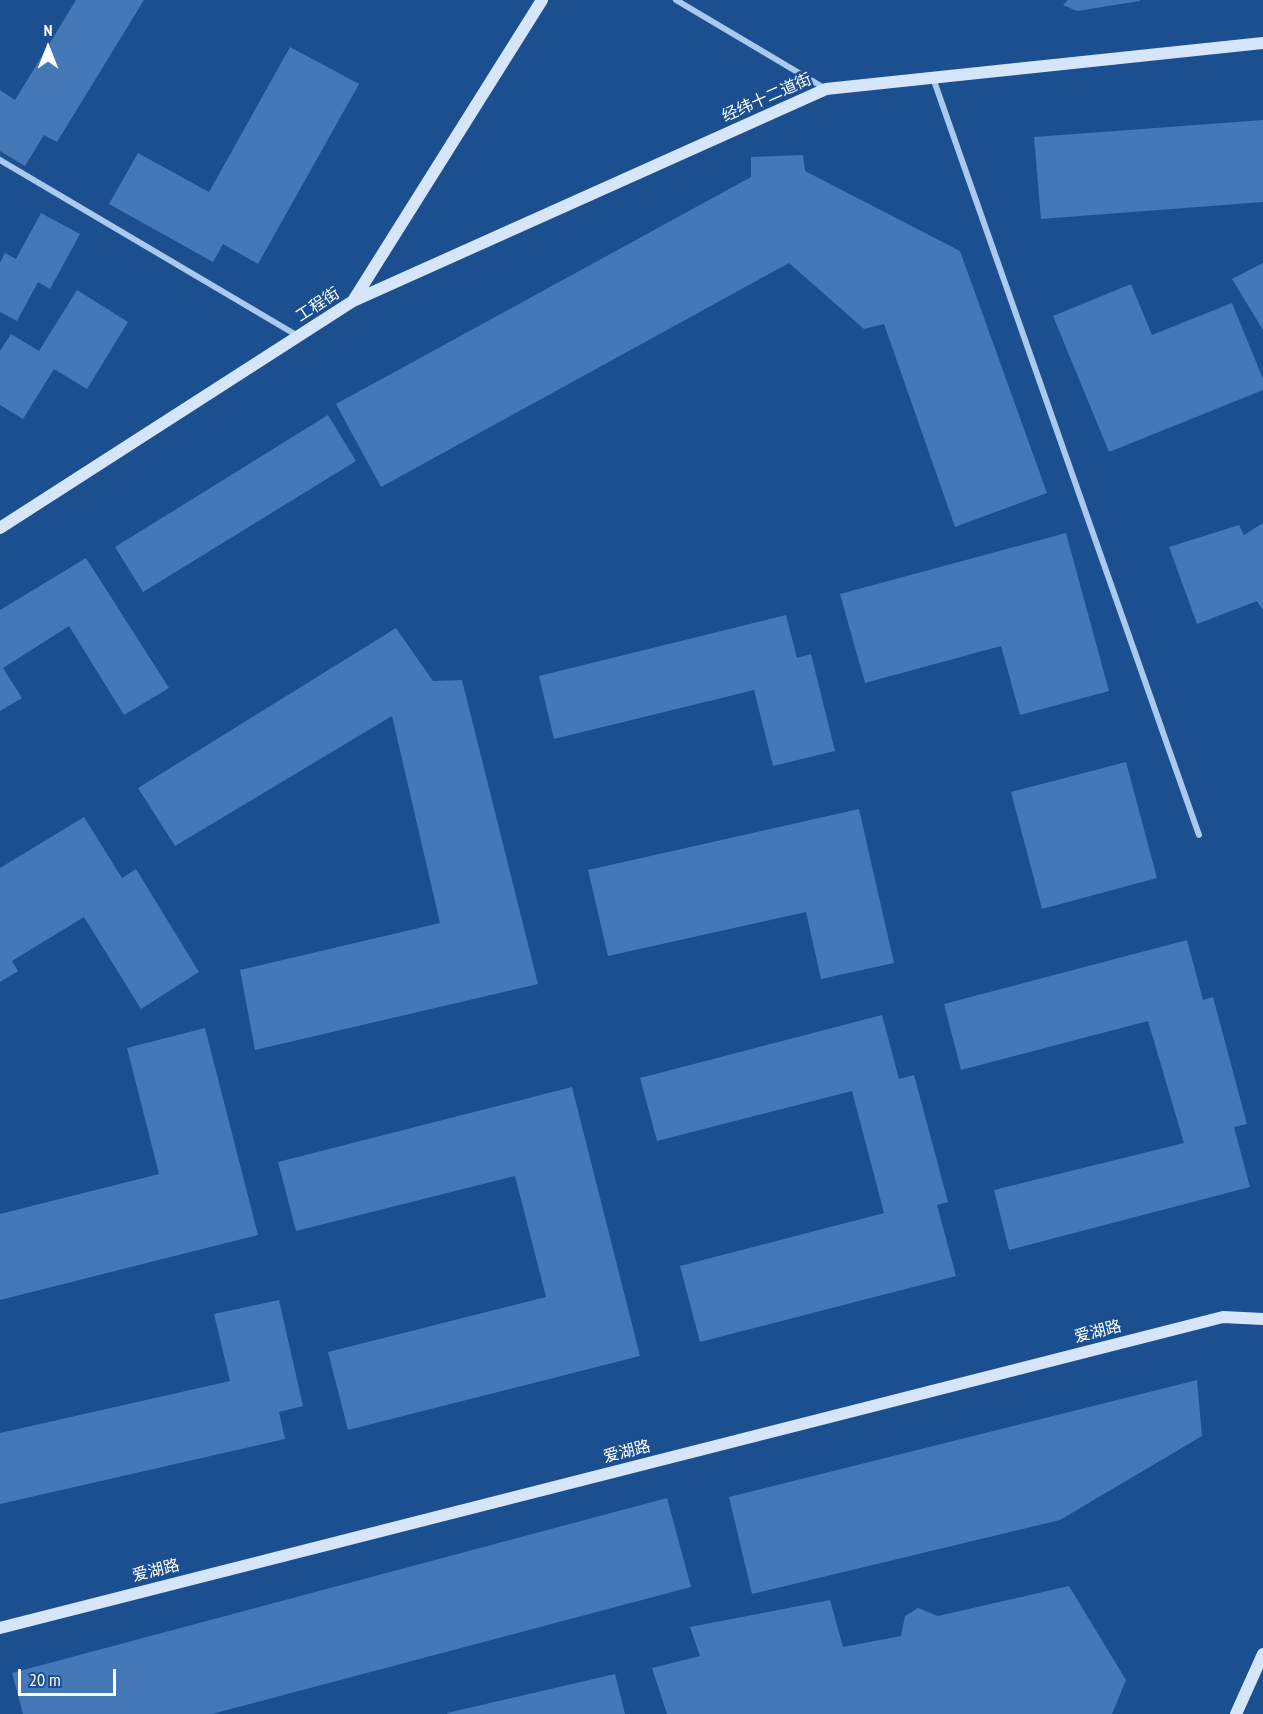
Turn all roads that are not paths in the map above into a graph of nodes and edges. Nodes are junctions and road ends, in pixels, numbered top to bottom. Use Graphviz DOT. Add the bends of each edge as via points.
graph roads {
  1 [pos="542,0"];
  2 [pos="676,0"];
  3 [pos="1263,43"];
  4 [pos="932,78"];
  5 [pos="826,89"];
  6 [pos="0,159"];
  7 [pos="353,301"];
  8 [pos="299,336"];
  9 [pos="0,528"];
  10 [pos="1199,835"];
  11 [pos="1263,1319"];
  12 [pos="0,1628"];
  13 [pos="1263,1654"];
  14 [pos="1236,1714"];
  1 -- 7 [label="street, 工程街"];
  2 -- 5 [label="street"];
  3 -- 4 [label="street, 经纬十二道街"];
  4 -- 5 [label="street, 经纬十二道街"];
  4 -- 10 [label="street"];
  5 -- 7 [label="street, 经纬十二道街"];
  6 -- 8 [label="street"];
  7 -- 8 [label="street, 工程街"];
  8 -- 9 [label="street, 工程街"];
  11 -- 12 [label="street, 爱湖路" via="1223,1317"];
  13 -- 14 [label="street"];
}
